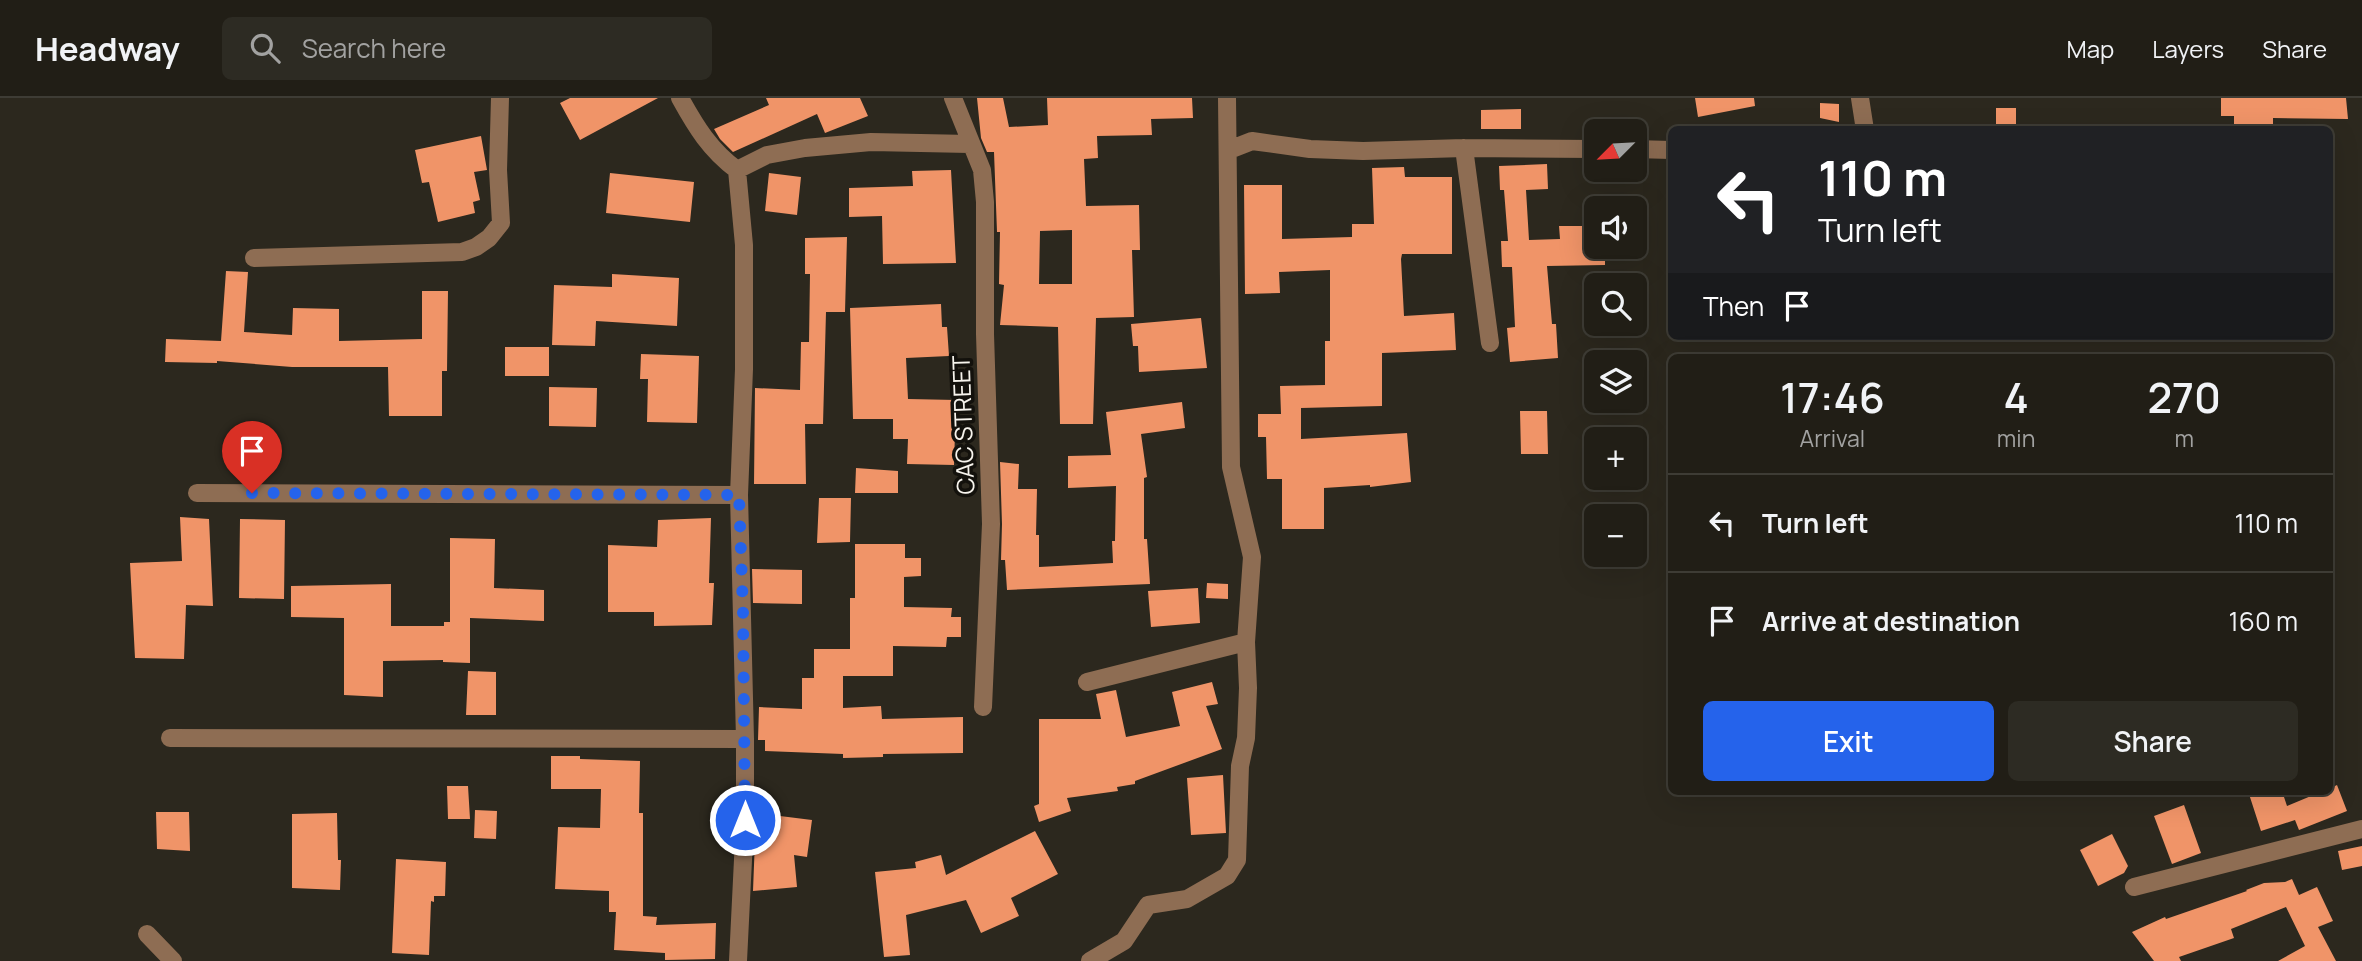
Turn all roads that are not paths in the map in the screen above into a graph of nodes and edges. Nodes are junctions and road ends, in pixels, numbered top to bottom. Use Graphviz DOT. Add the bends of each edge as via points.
graph roads {
  1 [pos="500,98"];
  2 [pos="680,98"];
  3 [pos="953,98"];
  4 [pos="1227,98"];
  5 [pos="1860,98"];
  6 [pos="1864,126"];
  7 [pos="970,144"];
  8 [pos="1464,148"];
  9 [pos="1584,149"];
  10 [pos="1647,149"];
  11 [pos="1229,150"];
  12 [pos="1668,150"];
  13 [pos="737,170"];
  14 [pos="254,258"];
  15 [pos="1490,342"];
  16 [pos="197,493"];
  17 [pos="739,495"];
  18 [pos="1246,642"];
  19 [pos="1087,682"];
  20 [pos="983,707"];
  21 [pos="170,737"];
  22 [pos="745,739"];
  23 [pos="2362,829"];
  24 [pos="2134,887"];
  25 [pos="147,934"];
  26 [pos="173,961"];
  27 [pos="738,961"];
  28 [pos="1090,961"];
  1 -- 14 [label="street" via="501,223 476,247 462,252"];
  2 -- 13 [label="street" via="696,127"];
  3 -- 7 [label="street, CAC STREET"];
  4 -- 11 [label="street"];
  5 -- 6 [label="street"];
  7 -- 13 [label="street" via="872,142 805,148 767,155"];
  7 -- 20 [label="street, CAC STREET" via="982,170 985,202 991,524"];
  8 -- 9 [label="street"];
  8 -- 11 [label="street" via="1363,152 1252,141"];
  8 -- 15 [label="street"];
  10 -- 12 [label="street"];
  11 -- 18 [label="street" via="1231,467 1252,557"];
  13 -- 17 [label="street" via="744,245"];
  16 -- 17 [label="street"];
  17 -- 22 [label="street"];
  18 -- 19 [label="street"];
  18 -- 28 [label="street" via="1248,701 1237,860 1227,876 1187,899 1148,905 1124,941"];
  21 -- 22 [label="street"];
  22 -- 27 [label="street"];
  23 -- 24 [label="street"];
  25 -- 26 [label="street"];
}
